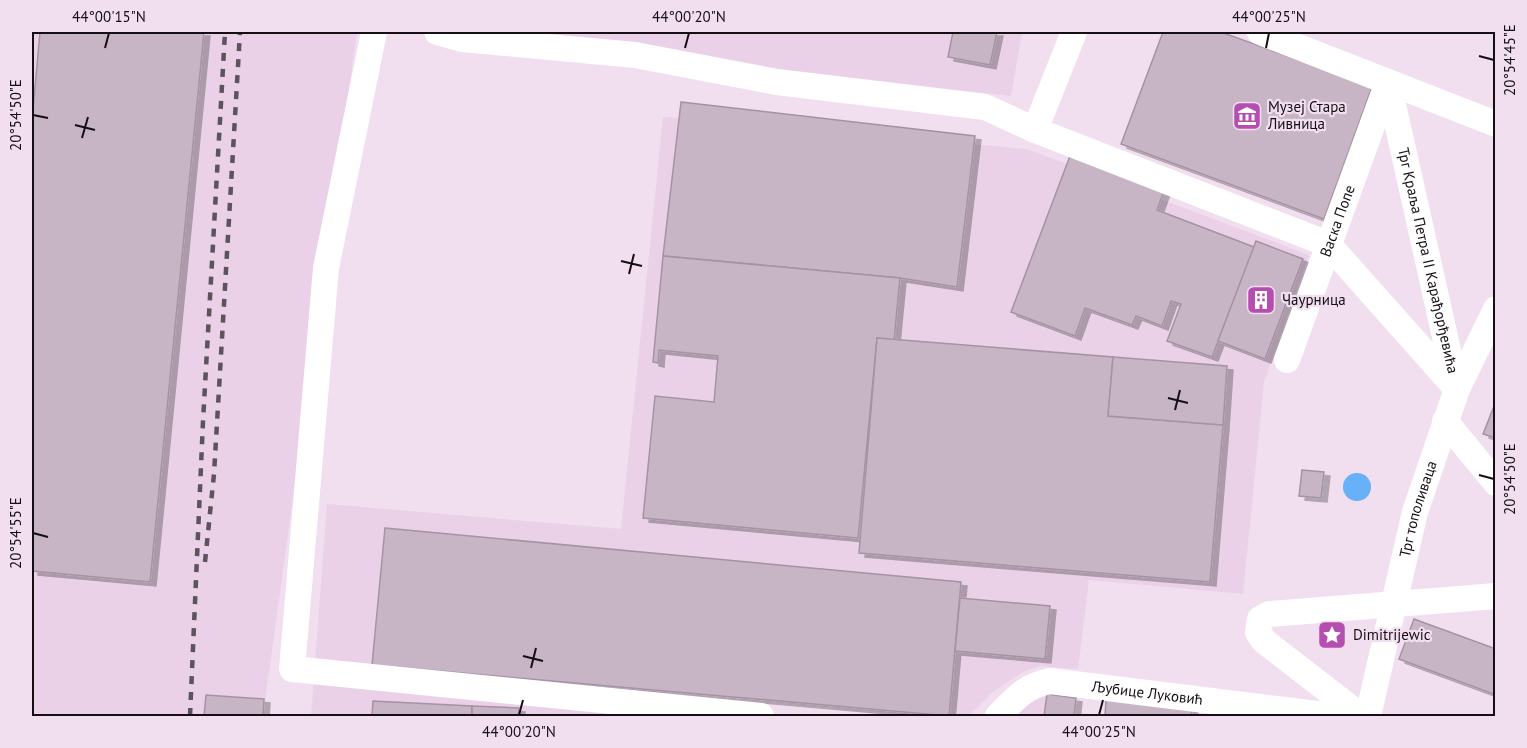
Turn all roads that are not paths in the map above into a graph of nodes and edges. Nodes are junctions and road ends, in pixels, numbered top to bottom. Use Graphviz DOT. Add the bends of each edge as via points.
graph roads {
  1 [pos="375,32"];
  2 [pos="437,32"];
  3 [pos="1074,32"];
  4 [pos="1260,32"];
  5 [pos="1388,82"];
  6 [pos="1496,124"];
  7 [pos="1035,130"];
  8 [pos="1328,244"];
  9 [pos="1496,309"];
  10 [pos="1287,360"];
  11 [pos="1457,389"];
  12 [pos="1445,421"];
  13 [pos="1496,483"];
  14 [pos="1496,596"];
  15 [pos="1394,603"];
  16 [pos="612,709"];
  17 [pos="761,717"];
  18 [pos="998,717"];
  19 [pos="1333,717"];
  20 [pos="1361,717"];
  21 [pos="1368,717"];
  1 -- 16 [label="lane" via="326,268 292,669"];
  2 -- 7 [label="lane" via="462,39 636,55 777,82 985,107"];
  3 -- 7 [label="lane"];
  4 -- 5 [label="lane"];
  5 -- 6 [label="lane"];
  5 -- 8 [label="lane, Васка Попе"];
  5 -- 11 [label="lane, Трг Краља Петра II Карађорђевића"];
  7 -- 8 [label="lane"];
  8 -- 10 [label="lane, Васка Попе"];
  8 -- 11 [label="lane, Трг Краља Петра II Карађорђевића"];
  9 -- 11 [label="lane, Трг тополиваца"];
  11 -- 12 [label="lane, Трг тополиваца"];
  12 -- 13 [label="lane"];
  12 -- 15 [label="lane, Трг тополиваца" via="1415,512"];
  14 -- 15 [label="lane"];
  15 -- 20 [label="lane" via="1269,614 1260,619 1258,632 1264,641"];
  15 -- 21 [label="lane, Трг тополиваца"];
  16 -- 17 [label="lane"];
  18 -- 19 [label="lane, Љубице Луковић" via="1016,696 1034,684 1050,681"];
}
